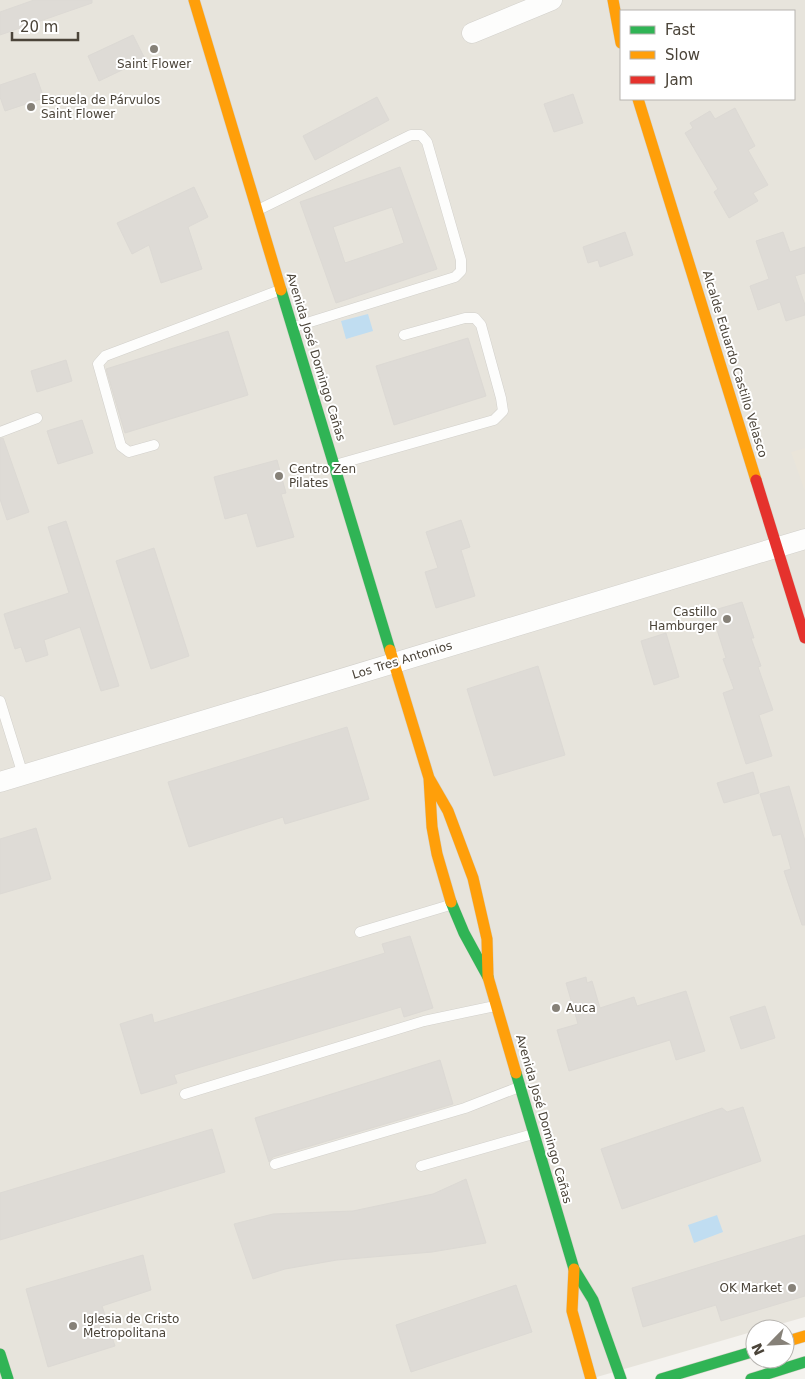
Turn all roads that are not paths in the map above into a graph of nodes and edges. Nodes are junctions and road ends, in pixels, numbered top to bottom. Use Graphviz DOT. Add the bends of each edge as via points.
graph roads {
  1 [pos="194,0"];
  2 [pos="552,0"];
  3 [pos="613,0"];
  4 [pos="472,33"];
  5 [pos="620,38"];
  6 [pos="638,100"];
  7 [pos="257,211"];
  8 [pos="281,290"];
  9 [pos="292,327"];
  10 [pos="404,335"];
  11 [pos="37,418"];
  12 [pos="0,432"];
  13 [pos="154,445"];
  14 [pos="334,466"];
  15 [pos="805,539"];
  16 [pos="778,548"];
  17 [pos="805,638"];
  18 [pos="394,663"];
  19 [pos="0,701"];
  20 [pos="23,775"];
  21 [pos="429,778"];
  22 [pos="0,782"];
  23 [pos="453,904"];
  24 [pos="360,932"];
  25 [pos="488,977"];
  26 [pos="496,1006"];
  27 [pos="520,1087"];
  28 [pos="185,1094"];
  29 [pos="534,1133"];
  30 [pos="275,1164"];
  31 [pos="421,1166"];
  32 [pos="574,1269"];
  33 [pos="0,1354"];
  34 [pos="745,1354"];
  35 [pos="805,1362"];
  36 [pos="8,1379"];
  37 [pos="591,1379"];
  38 [pos="620,1379"];
  39 [pos="661,1379"];
  40 [pos="751,1379"];
  1 -- 7 [label="street, Avenida José Domingo Cañas"];
  2 -- 4 [label="street"];
  3 -- 5 [label="street"];
  6 -- 16 [label="street, Alcalde Eduardo Castillo Velasco"];
  7 -- 8 [label="street, Avenida José Domingo Cañas"];
  7 -- 9 [label="lane" via="411,135 422,135 427,142 461,260 461,271 455,277"];
  8 -- 9 [label="street, Avenida José Domingo Cañas"];
  8 -- 13 [label="lane" via="105,356 98,364 121,446 128,452"];
  9 -- 14 [label="street, Avenida José Domingo Cañas"];
  10 -- 14 [label="lane" via="475,318 481,326 503,411 494,420"];
  11 -- 12 [label="lane"];
  14 -- 18 [label="street, Avenida José Domingo Cañas"];
  15 -- 16 [label="street, Los Tres Antonios"];
  16 -- 17 [label="street, Alcalde Eduardo Castillo Velasco"];
  16 -- 18 [label="street, Los Tres Antonios"];
  18 -- 20 [label="street, Los Tres Antonios"];
  18 -- 21 [label="street, Avenida José Domingo Cañas"];
  19 -- 20 [label="lane"];
  20 -- 22 [label="street, Los Tres Antonios"];
  21 -- 23 [label="street, Avenida José Domingo Cañas" via="431,830"];
  21 -- 25 [label="street, Avenida José Domingo Cañas" via="448,809 477,897 487,941"];
  23 -- 24 [label="lane"];
  23 -- 25 [label="street, Avenida José Domingo Cañas" via="462,931"];
  25 -- 26 [label="street, Avenida José Domingo Cañas"];
  26 -- 27 [label="street, Avenida José Domingo Cañas"];
  26 -- 28 [label="lane" via="424,1021"];
  27 -- 29 [label="street, Avenida José Domingo Cañas"];
  27 -- 30 [label="lane" via="465,1108"];
  29 -- 31 [label="lane"];
  29 -- 32 [label="street, Avenida José Domingo Cañas"];
  32 -- 37 [label="street, Avenida José Domingo Cañas" via="572,1311"];
  32 -- 38 [label="street, Avenida José Domingo Cañas" via="593,1300"];
  33 -- 36 [label="street"];
  34 -- 39 [label="street"];
  35 -- 40 [label="street"];
}
